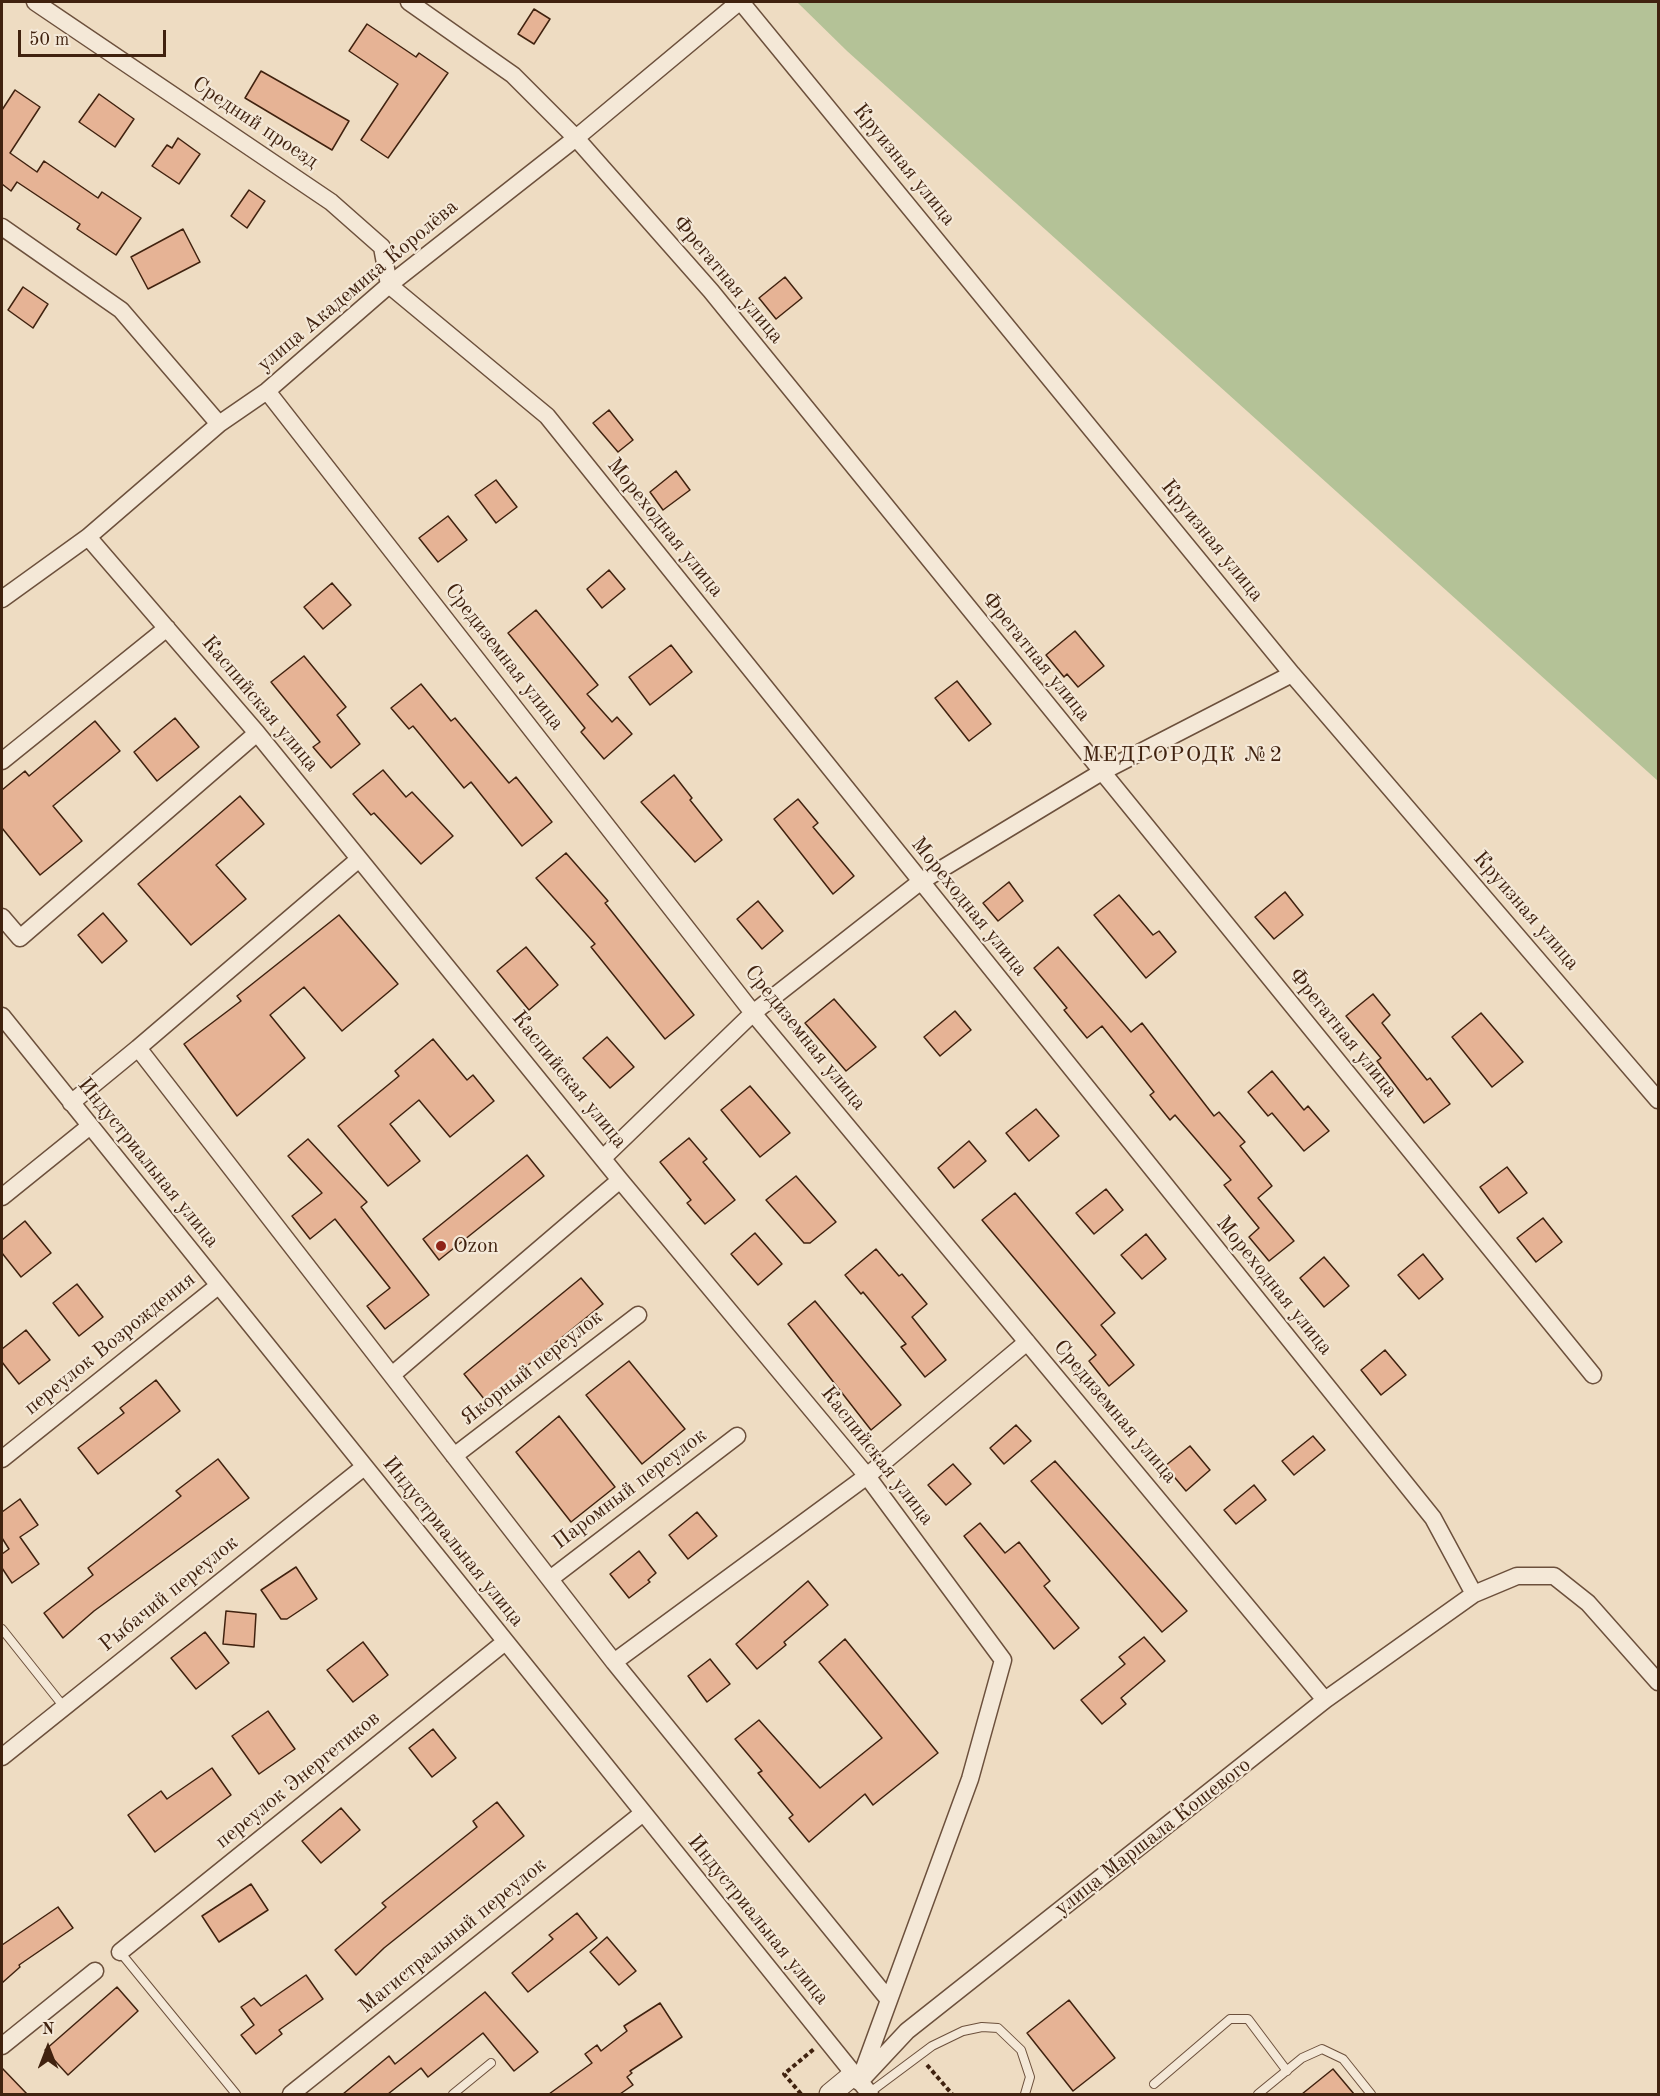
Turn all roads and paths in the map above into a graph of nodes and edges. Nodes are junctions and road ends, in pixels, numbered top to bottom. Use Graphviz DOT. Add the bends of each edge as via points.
graph roads {
  1 [pos="35,2"];
  2 [pos="409,2"];
  3 [pos="740,2"];
  4 [pos="576,138"];
  5 [pos="2,227"];
  6 [pos="389,285"];
  7 [pos="267,391"];
  8 [pos="219,424"];
  9 [pos="88,537"];
  10 [pos="2,599"];
  11 [pos="167,628"];
  12 [pos="1292,674"];
  13 [pos="257,733"];
  14 [pos="2,761"];
  15 [pos="1100,772"];
  16 [pos="359,859"];
  17 [pos="920,882"];
  18 [pos="2,917"];
  19 [pos="753,1012"];
  20 [pos="2,1016"];
  21 [pos="138,1048"];
  22 [pos="1659,1100"];
  23 [pos="71,1103"];
  24 [pos="90,1126"];
  25 [pos="604,1157"];
  26 [pos="620,1180"];
  27 [pos="2,1197"];
  28 [pos="218,1286"];
  29 [pos="638,1315"];
  30 [pos="1027,1342"];
  31 [pos="392,1375"];
  32 [pos="1593,1375"];
  33 [pos="737,1436"];
  34 [pos="454,1456"];
  35 [pos="2,1459"];
  36 [pos="364,1467"];
  37 [pos="867,1476"];
  38 [pos="550,1579"];
  39 [pos="1474,1594"];
  40 [pos="2,1629"];
  41 [pos="505,1642"];
  42 [pos="614,1662"];
  43 [pos="1659,1682"];
  44 [pos="1325,1701"];
  45 [pos="64,1707"];
  46 [pos="2,1757"];
  47 [pos="643,1813"];
  48 [pos="120,1952"];
  49 [pos="95,1971"];
  50 [pos="889,2000"];
  51 [pos="825,2040"];
  52 [pos="2,2046"];
  53 [pos="919,2055"];
  54 [pos="491,2063"];
  55 [pos="1287,2071"];
  56 [pos="1154,2084"];
  57 [pos="859,2088"];
  58 [pos="236,2094"];
  59 [pos="291,2094"];
  60 [pos="453,2094"];
  61 [pos="801,2094"];
  62 [pos="830,2094"];
  63 [pos="952,2094"];
  64 [pos="1025,2094"];
  65 [pos="1258,2094"];
  66 [pos="1371,2094"];
  1 -- 6 [label="street, Средний проезд" via="331,202 382,247"];
  2 -- 4 [label="street, Фрегатная улица" via="513,75"];
  3 -- 4 [label="street, улица Академика Королёва"];
  3 -- 12 [label="street, Круизная улица"];
  4 -- 6 [label="street, улица Академика Королёва"];
  4 -- 15 [label="street, Фрегатная улица" via="711,291"];
  5 -- 8 [label="street" via="121,310"];
  6 -- 7 [label="street, улица Академика Королёва"];
  6 -- 17 [label="street, Мореходная улица" via="547,416"];
  7 -- 8 [label="street, улица Академика Королёва"];
  7 -- 19 [label="street, Средиземная улица"];
  8 -- 9 [label="street, улица Академика Королёва"];
  9 -- 10 [label="street, улица Академика Королёва"];
  9 -- 11 [label="street, Каспийская улица"];
  11 -- 13 [label="street, Каспийская улица"];
  11 -- 14 [label="street"];
  12 -- 15 [label="street"];
  12 -- 22 [label="street, Круизная улица"];
  13 -- 16 [label="street, Каспийская улица"];
  13 -- 18 [label="street" via="20,938"];
  15 -- 17 [label="street"];
  15 -- 32 [label="street, Фрегатная улица"];
  16 -- 21 [label="street"];
  16 -- 25 [label="street, Каспийская улица"];
  17 -- 19 [label="street"];
  17 -- 39 [label="street, Мореходная улица" via="1433,1518"];
  19 -- 25 [label="street"];
  19 -- 30 [label="street, Средиземная улица"];
  20 -- 23 [label="street, Индустриальная улица"];
  21 -- 23 [label="street"];
  21 -- 31 [label="street"];
  23 -- 24 [label="street, Индустриальная улица"];
  24 -- 27 [label="street"];
  24 -- 28 [label="street, Индустриальная улица"];
  25 -- 26 [label="street, Каспийская улица"];
  26 -- 31 [label="street"];
  26 -- 37 [label="street, Каспийская улица"];
  28 -- 35 [label="street, переулок Возрождения"];
  28 -- 36 [label="street, Индустриальная улица"];
  29 -- 34 [label="street, Якорный переулок"];
  30 -- 37 [label="street"];
  30 -- 44 [label="street, Средиземная улица"];
  31 -- 34 [label="street"];
  33 -- 38 [label="street, Паромный переулок"];
  34 -- 38 [label="street"];
  36 -- 41 [label="street, Индустриальная улица"];
  36 -- 45 [label="street, Рыбачий переулок"];
  37 -- 42 [label="street"];
  37 -- 50 [label="street, Каспийская улица" via="1003,1660 970,1779"];
  38 -- 42 [label="street"];
  39 -- 43 [label="street, улица Маршала Кошевого" via="1517,1576 1554,1576 1588,1603"];
  39 -- 44 [label="street, улица Маршала Кошевого"];
  40 -- 45 [label="lane"];
  41 -- 47 [label="street, Индустриальная улица"];
  41 -- 48 [label="street, переулок Энергетиков"];
  42 -- 50 [label="street"];
  44 -- 57 [label="street, улица Маршала Кошевого" via="907,2031"];
  45 -- 46 [label="street, Рыбачий переулок"];
  47 -- 51 [label="street, Индустриальная улица"];
  47 -- 59 [label="street, Магистральный переулок"];
  48 -- 58 [label="lane"];
  49 -- 52 [label="street"];
  50 -- 57 [label="street"];
  51 -- 57 [label="street, Индустриальная улица"];
  51 -- 61 [label="path" via="784,2074"];
  53 -- 57 [label="lane"];
  53 -- 63 [label="path"];
  53 -- 64 [label="lane" via="963,2031 982,2026 998,2028 1011,2038 1027,2062 1030,2077"];
  54 -- 60 [label="lane"];
  55 -- 56 [label="lane" via="1248,2019 1230,2019"];
  55 -- 65 [label="lane"];
  55 -- 66 [label="lane" via="1302,2058 1322,2049 1343,2059"];
  57 -- 62 [label="street, улица Маршала Кошевого"];
}
